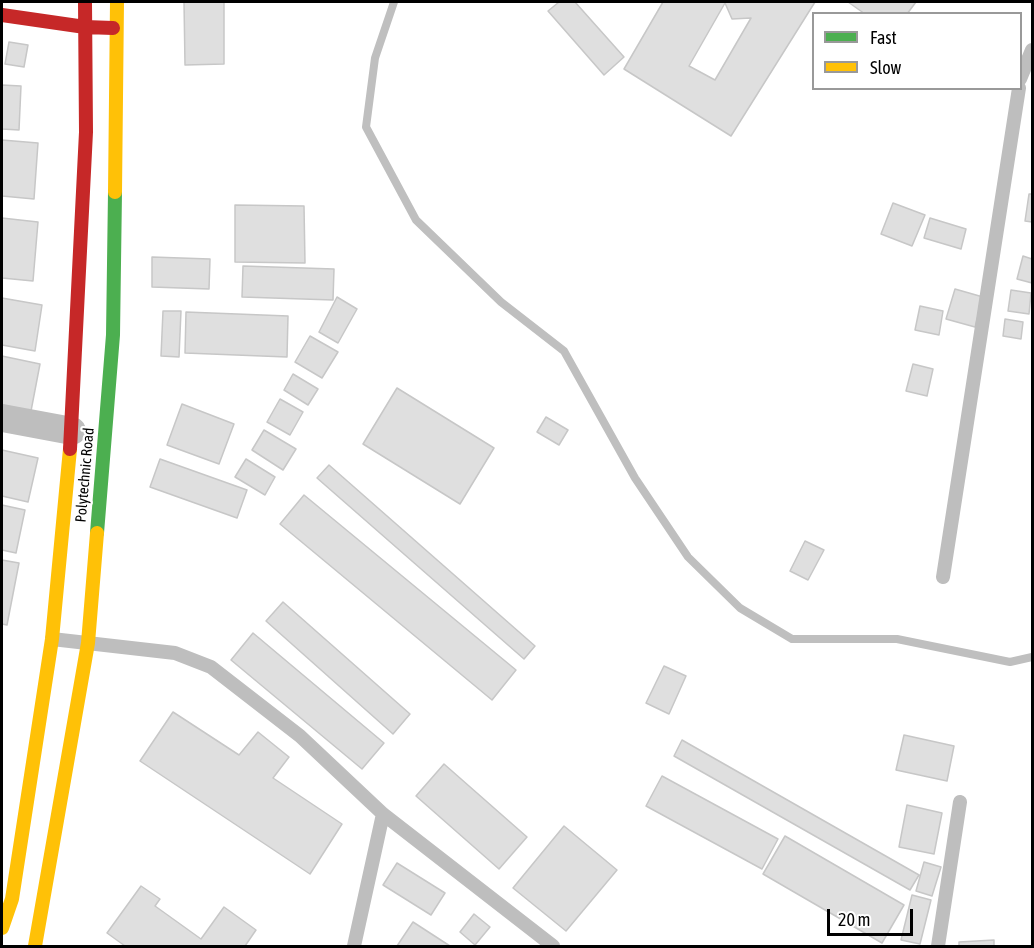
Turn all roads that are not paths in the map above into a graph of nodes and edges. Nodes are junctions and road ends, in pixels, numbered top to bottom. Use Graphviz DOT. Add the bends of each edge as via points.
graph roads {
  1 [pos="84,2"];
  2 [pos="117,2"];
  3 [pos="2,15"];
  4 [pos="85,27"];
  5 [pos="117,29"];
  6 [pos="1032,50"];
  7 [pos="1022,74"];
  8 [pos="1019,90"];
  9 [pos="2,418"];
  10 [pos="72,431"];
  11 [pos="943,577"];
  12 [pos="52,639"];
  13 [pos="88,643"];
  14 [pos="960,802"];
  15 [pos="383,814"];
  16 [pos="2,928"];
  17 [pos="35,946"];
  18 [pos="354,946"];
  19 [pos="553,946"];
  20 [pos="938,946"];
  1 -- 4 [label="main road, Polytechnic Road"];
  2 -- 5 [label="main road, Polytechnic Road"];
  3 -- 4 [label="main road"];
  4 -- 5 [label="main road"];
  4 -- 10 [label="main road, Polytechnic Road" via="86,132"];
  5 -- 13 [label="main road, Polytechnic Road" via="112,335"];
  6 -- 7 [label="lane"];
  8 -- 11 [label="lane"];
  9 -- 10 [label="street"];
  10 -- 12 [label="main road, Polytechnic Road"];
  12 -- 13 [label="lane"];
  12 -- 16 [label="main road, Polytechnic Road" via="12,899"];
  13 -- 15 [label="lane" via="175,653 211,667 300,736"];
  13 -- 17 [label="main road, Polytechnic Road"];
  14 -- 20 [label="lane"];
  15 -- 18 [label="lane"];
  15 -- 19 [label="lane"];
}
